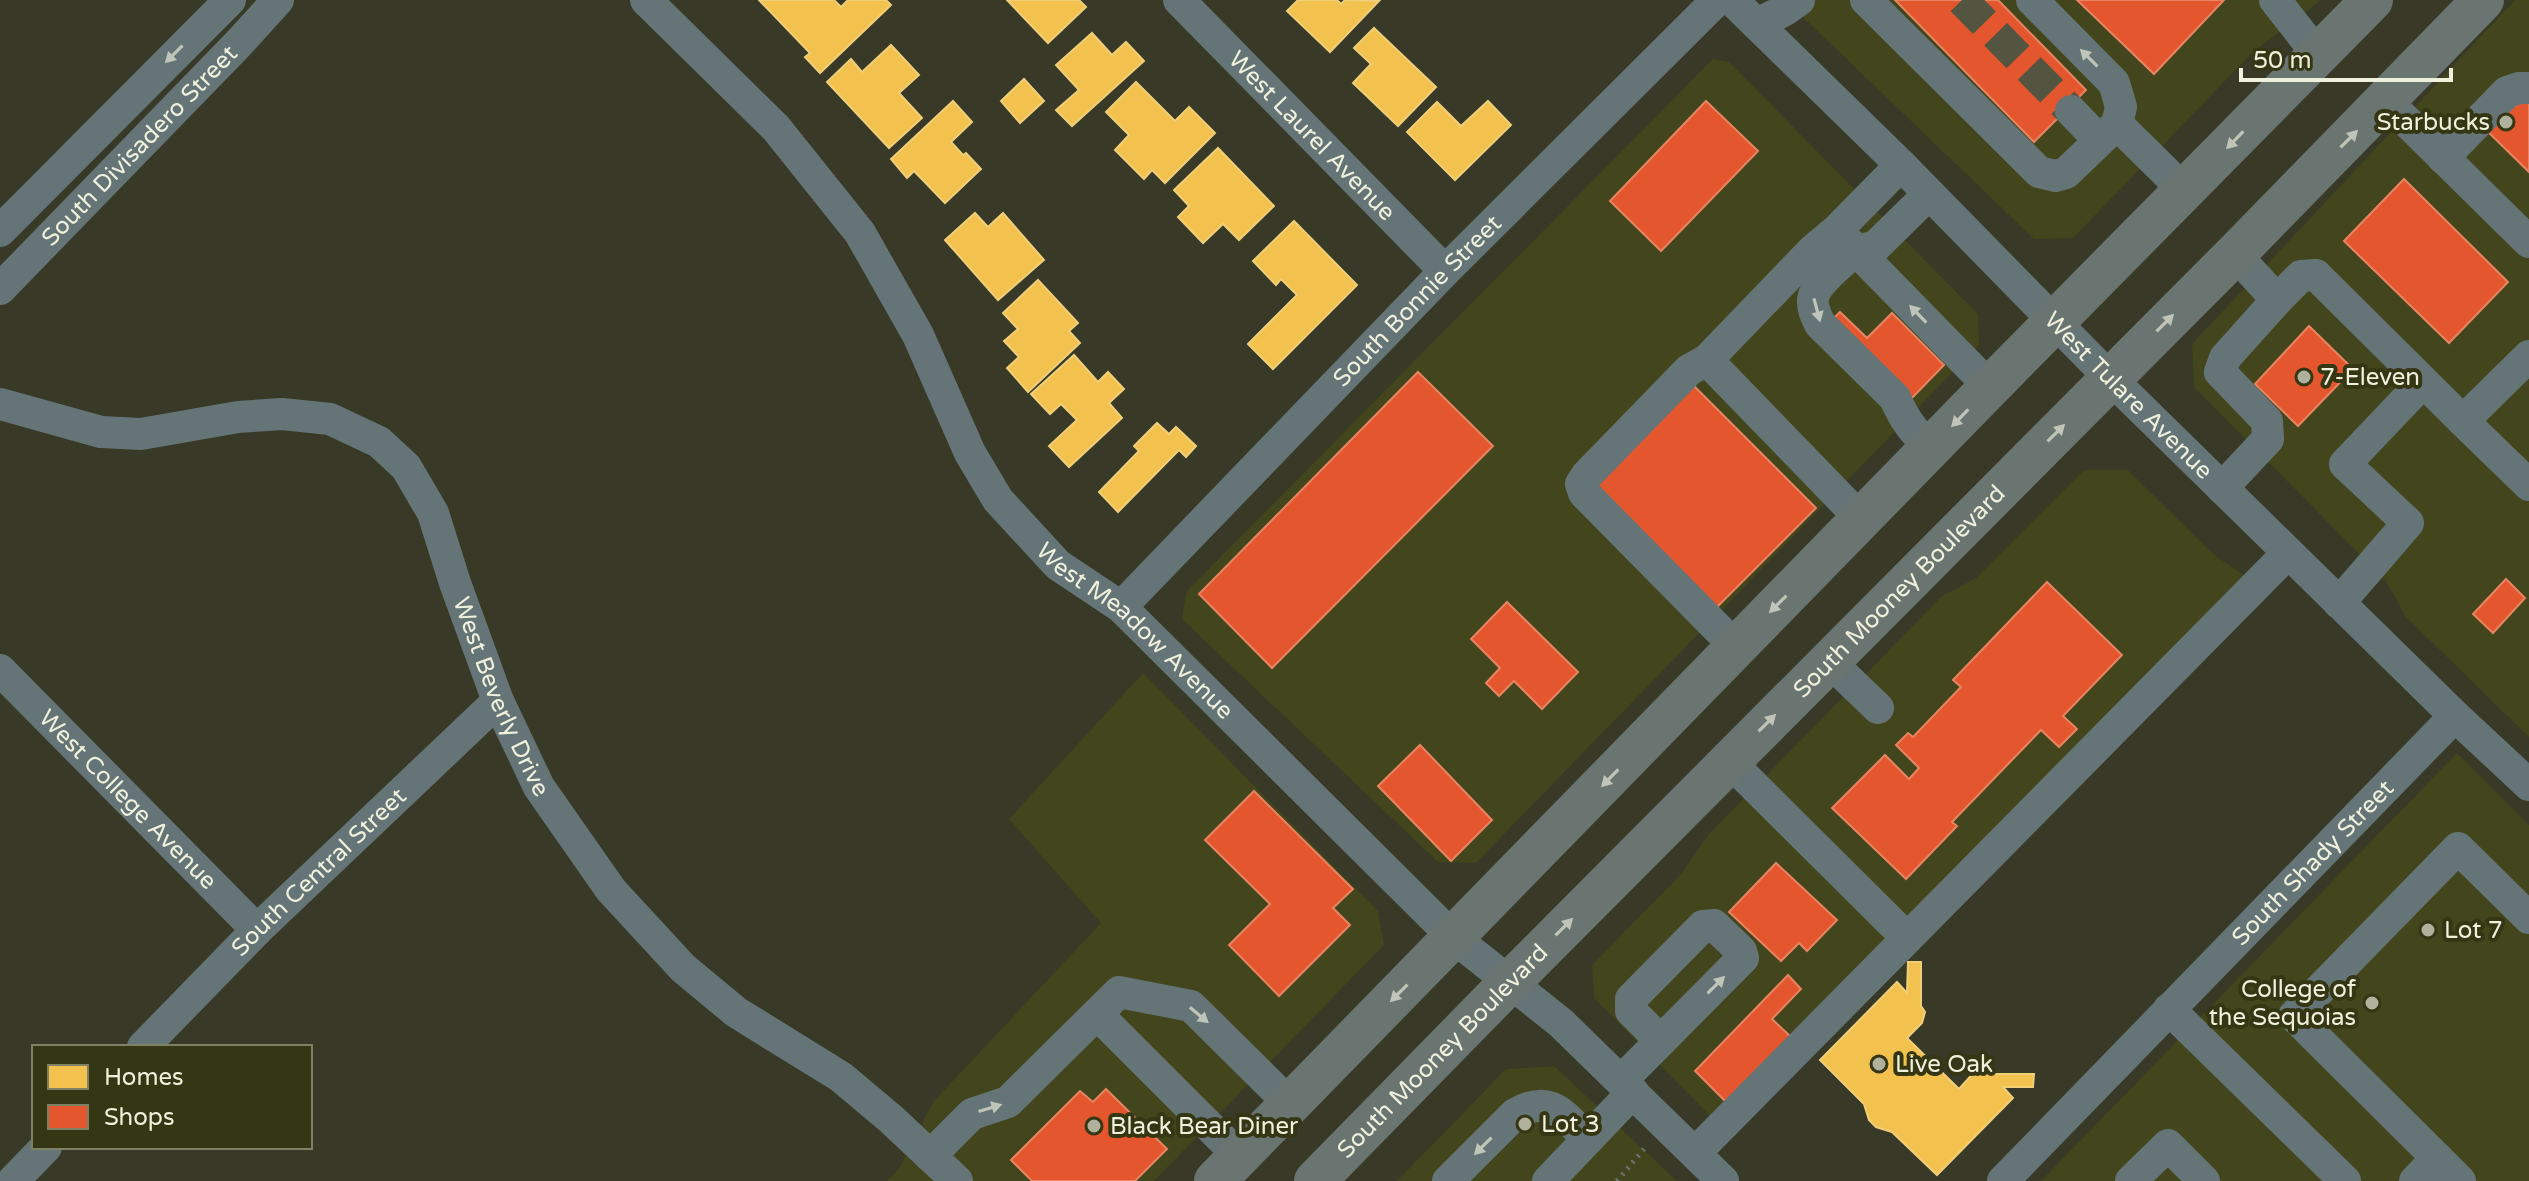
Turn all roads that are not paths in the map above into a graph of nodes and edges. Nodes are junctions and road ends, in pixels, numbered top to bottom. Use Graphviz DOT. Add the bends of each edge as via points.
graph roads {
  1 [pos="230,0"];
  2 [pos="278,0"];
  3 [pos="646,0"];
  4 [pos="1179,0"];
  5 [pos="1717,0"];
  6 [pos="1732,0"];
  7 [pos="1799,0"];
  8 [pos="1866,0"];
  9 [pos="2032,0"];
  10 [pos="2275,0"];
  11 [pos="2372,0"];
  12 [pos="2483,0"];
  13 [pos="1757,24"];
  14 [pos="2318,55"];
  15 [pos="2529,88"];
  16 [pos="2386,101"];
  17 [pos="2071,111"];
  18 [pos="2108,132"];
  19 [pos="2443,158"];
  20 [pos="1901,165"];
  21 [pos="2185,191"];
  22 [pos="1929,194"];
  23 [pos="0,231"];
  24 [pos="1846,240"];
  25 [pos="2529,242"];
  26 [pos="2235,254"];
  27 [pos="1445,271"];
  28 [pos="0,289"];
  29 [pos="2277,300"];
  30 [pos="2054,323"];
  31 [pos="2529,356"];
  32 [pos="1707,360"];
  33 [pos="2110,378"];
  34 [pos="2423,382"];
  35 [pos="1990,387"];
  36 [pos="0,404"];
  37 [pos="2463,421"];
  38 [pos="1931,448"];
  39 [pos="2527,480"];
  40 [pos="2222,488"];
  41 [pos="1862,520"];
  42 [pos="2288,553"];
  43 [pos="2339,603"];
  44 [pos="1121,607"];
  45 [pos="1736,647"];
  46 [pos="1829,661"];
  47 [pos="0,670"];
  48 [pos="498,701"];
  49 [pos="1878,708"];
  50 [pos="2455,716"];
  51 [pos="1729,761"];
  52 [pos="2529,785"];
  53 [pos="2529,918"];
  54 [pos="257,930"];
  55 [pos="1453,937"];
  56 [pos="1907,938"];
  57 [pos="1509,983"];
  58 [pos="2169,1009"];
  59 [pos="1097,1014"];
  60 [pos="1661,1041"];
  61 [pos="145,1045"];
  62 [pos="1627,1086"];
  63 [pos="1289,1103"];
  64 [pos="1588,1139"];
  65 [pos="44,1149"];
  66 [pos="1695,1153"];
  67 [pos="930,1156"];
  68 [pos="2437,1158"];
  69 [pos="1227,1169"];
  70 [pos="13,1181"];
  71 [pos="956,1181"];
  72 [pos="1315,1181"];
  73 [pos="1448,1181"];
  74 [pos="1548,1181"];
  75 [pos="1723,1181"];
  76 [pos="2003,1181"];
  77 [pos="2131,1181"];
  78 [pos="2204,1181"];
  79 [pos="2345,1181"];
  80 [pos="2415,1181"];
  81 [pos="2460,1181"];
  1 -- 23 [label="street, South Divisadero Street, one-way"];
  2 -- 28 [label="street, South Divisadero Street"];
  3 -- 44 [label="street, West Meadow Avenue" via="776,128 860,233 918,335 970,453 998,500 1058,565"];
  4 -- 27 [label="street, West Laurel Avenue"];
  5 -- 27 [label="street, South Bonnie Street"];
  6 -- 13 [label="street, West Tulare Avenue"];
  7 -- 13 [label="street"];
  8 -- 18 [label="street" via="2039,172 2066,173"];
  18 -- 9 [label="street, one-way" via="2121,107 2114,83"];
  10 -- 14 [label="street"];
  11 -- 14 [label="main road"];
  12 -- 16 [label="main road, South Mooney Boulevard"];
  13 -- 20 [label="street, West Tulare Avenue"];
  14 -- 21 [label="main road, one-way"];
  15 -- 19 [label="street" via="2507,92"];
  16 -- 19 [label="street"];
  26 -- 16 [label="main road, South Mooney Boulevard, one-way"];
  17 -- 18 [label="street"];
  18 -- 21 [label="street"];
  19 -- 25 [label="street"];
  20 -- 22 [label="street, West Tulare Avenue"];
  20 -- 24 [label="street"];
  21 -- 30 [label="main road"];
  22 -- 24 [label="street" via="1875,247"];
  22 -- 30 [label="street, West Tulare Avenue"];
  24 -- 32 [label="street" via="1813,250"];
  35 -- 24 [label="street, one-way"];
  24 -- 38 [label="street, one-way" via="1813,297 1814,311 1820,324 1895,398 1908,426"];
  26 -- 29 [label="street"];
  33 -- 26 [label="main road, South Mooney Boulevard, one-way"];
  27 -- 44 [label="street, South Bonnie Street"];
  29 -- 34 [label="street" via="2301,276 2316,275"];
  29 -- 40 [label="street" via="2225,358 2220,372 2267,421 2268,439"];
  30 -- 33 [label="street, West Tulare Avenue"];
  30 -- 35 [label="main road"];
  31 -- 37 [label="street"];
  32 -- 41 [label="street"];
  32 -- 45 [label="street" via="1689,370 1581,484 1584,493"];
  33 -- 40 [label="street, West Tulare Avenue"];
  46 -- 33 [label="main road, South Mooney Boulevard, one-way"];
  34 -- 37 [label="street"];
  34 -- 43 [label="street" via="2345,464 2408,523"];
  35 -- 38 [label="main road, one-way"];
  36 -- 48 [label="street, West Beverly Drive" via="101,432 141,434 282,414 330,419 379,442 406,467 433,513"];
  37 -- 39 [label="street"];
  38 -- 41 [label="main road"];
  40 -- 42 [label="street, West Tulare Avenue"];
  41 -- 45 [label="main road, one-way"];
  42 -- 43 [label="street, West Tulare Avenue"];
  42 -- 56 [label="street"];
  43 -- 50 [label="street, West Tulare Avenue"];
  44 -- 55 [label="street, West Meadow Avenue"];
  45 -- 55 [label="main road, one-way"];
  46 -- 49 [label="street"];
  51 -- 46 [label="main road, South Mooney Boulevard, one-way"];
  47 -- 54 [label="street, West College Avenue"];
  48 -- 54 [label="street, South Central Street"];
  48 -- 67 [label="street, West Beverly Drive" via="539,787 611,890 683,968 736,1012 841,1077"];
  50 -- 52 [label="street, West Tulare Avenue"];
  50 -- 58 [label="street, South Shady Street"];
  51 -- 56 [label="street"];
  57 -- 51 [label="main road, South Mooney Boulevard, one-way"];
  53 -- 68 [label="street" via="2458,848 2294,1016"];
  54 -- 61 [label="street, South Central Street"];
  55 -- 57 [label="street, West Meadow Avenue"];
  55 -- 63 [label="main road, one-way"];
  56 -- 66 [label="street"];
  57 -- 62 [label="street, West Meadow Avenue" via="1561,1023"];
  57 -- 72 [label="main road, South Mooney Boulevard"];
  58 -- 76 [label="street, South Shady Street"];
  58 -- 79 [label="street"];
  59 -- 63 [label="street, one-way" via="1119,992 1191,1006"];
  67 -- 59 [label="street, one-way" via="972,1114 1008,1102"];
  59 -- 69 [label="street"];
  60 -- 62 [label="street"];
  62 -- 64 [label="street"];
  62 -- 66 [label="street, West Meadow Avenue"];
  63 -- 69 [label="main road"];
  64 -- 73 [label="street, one-way" via="1559,1111 1545,1104 1528,1106"];
  64 -- 74 [label="street"];
  65 -- 70 [label="street"];
  66 -- 75 [label="street, West Meadow Avenue"];
  67 -- 71 [label="street, West Beverly Drive"];
  68 -- 80 [label="street"];
  68 -- 81 [label="street"];
  77 -- 78 [label="street" via="2168,1145"];
}
